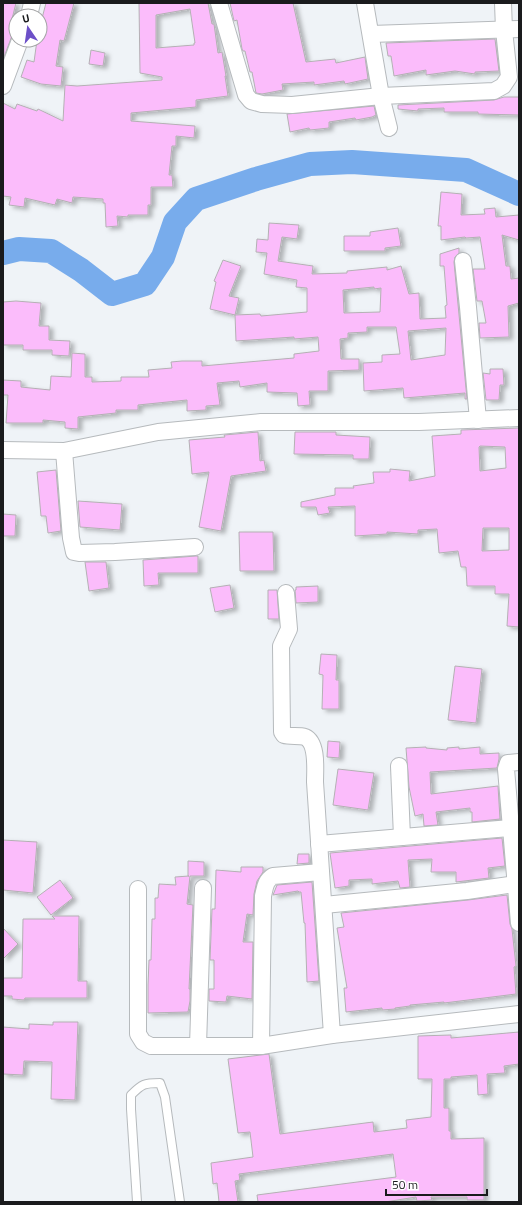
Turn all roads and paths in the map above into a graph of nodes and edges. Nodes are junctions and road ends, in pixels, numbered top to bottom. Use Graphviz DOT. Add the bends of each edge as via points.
graph roads {
  1 [pos="219,3"];
  2 [pos="365,3"];
  3 [pos="503,3"];
  4 [pos="511,30"];
  5 [pos="371,34"];
  6 [pos="17,48"];
  7 [pos="3,86"];
  8 [pos="381,96"];
  9 [pos="389,128"];
  10 [pos="463,261"];
  11 [pos="519,418"];
  12 [pos="478,420"];
  13 [pos="3,450"];
  14 [pos="64,451"];
  15 [pos="195,547"];
  16 [pos="286,593"];
  17 [pos="519,762"];
  18 [pos="399,766"];
  19 [pos="511,828"];
  20 [pos="402,837"];
  21 [pos="319,844"];
  22 [pos="321,872"];
  23 [pos="515,884"];
  24 [pos="138,888"];
  25 [pos="203,888"];
  26 [pos="324,905"];
  27 [pos="519,923"];
  28 [pos="519,1014"];
  29 [pos="332,1035"];
  30 [pos="198,1046"];
  31 [pos="261,1046"];
  32 [pos="137,1202"];
  33 [pos="180,1202"];
  1 -- 8 [label="street" via="246,95 251,101 292,105"];
  2 -- 5 [label="street"];
  3 -- 4 [label="street"];
  4 -- 5 [label="street"];
  4 -- 8 [label="street" via="509,77 503,86 494,90"];
  5 -- 8 [label="street"];
  6 -- 7 [label="street"];
  8 -- 9 [label="street"];
  10 -- 12 [label="street"];
  11 -- 12 [label="street"];
  12 -- 14 [label="street" via="261,422 158,432"];
  13 -- 14 [label="street"];
  14 -- 15 [label="street" via="74,552"];
  16 -- 21 [label="street" via="289,629 281,646 282,732 287,736 305,737 314,749"];
  17 -- 19 [label="street" via="511,762 506,766"];
  18 -- 20 [label="street"];
  19 -- 20 [label="street"];
  19 -- 23 [label="street"];
  20 -- 21 [label="street"];
  21 -- 22 [label="street"];
  22 -- 26 [label="street"];
  22 -- 31 [label="street" via="273,876 266,883"];
  23 -- 26 [label="street"];
  23 -- 27 [label="street"];
  24 -- 30 [label="street" via="138,1034 143,1042 151,1046"];
  25 -- 30 [label="street"];
  26 -- 29 [label="street"];
  28 -- 29 [label="street"];
  29 -- 31 [label="street"];
  30 -- 31 [label="street"];
  32 -- 33 [label="lane" via="131,1095 141,1085 150,1083 160,1083 164,1097"];
}
